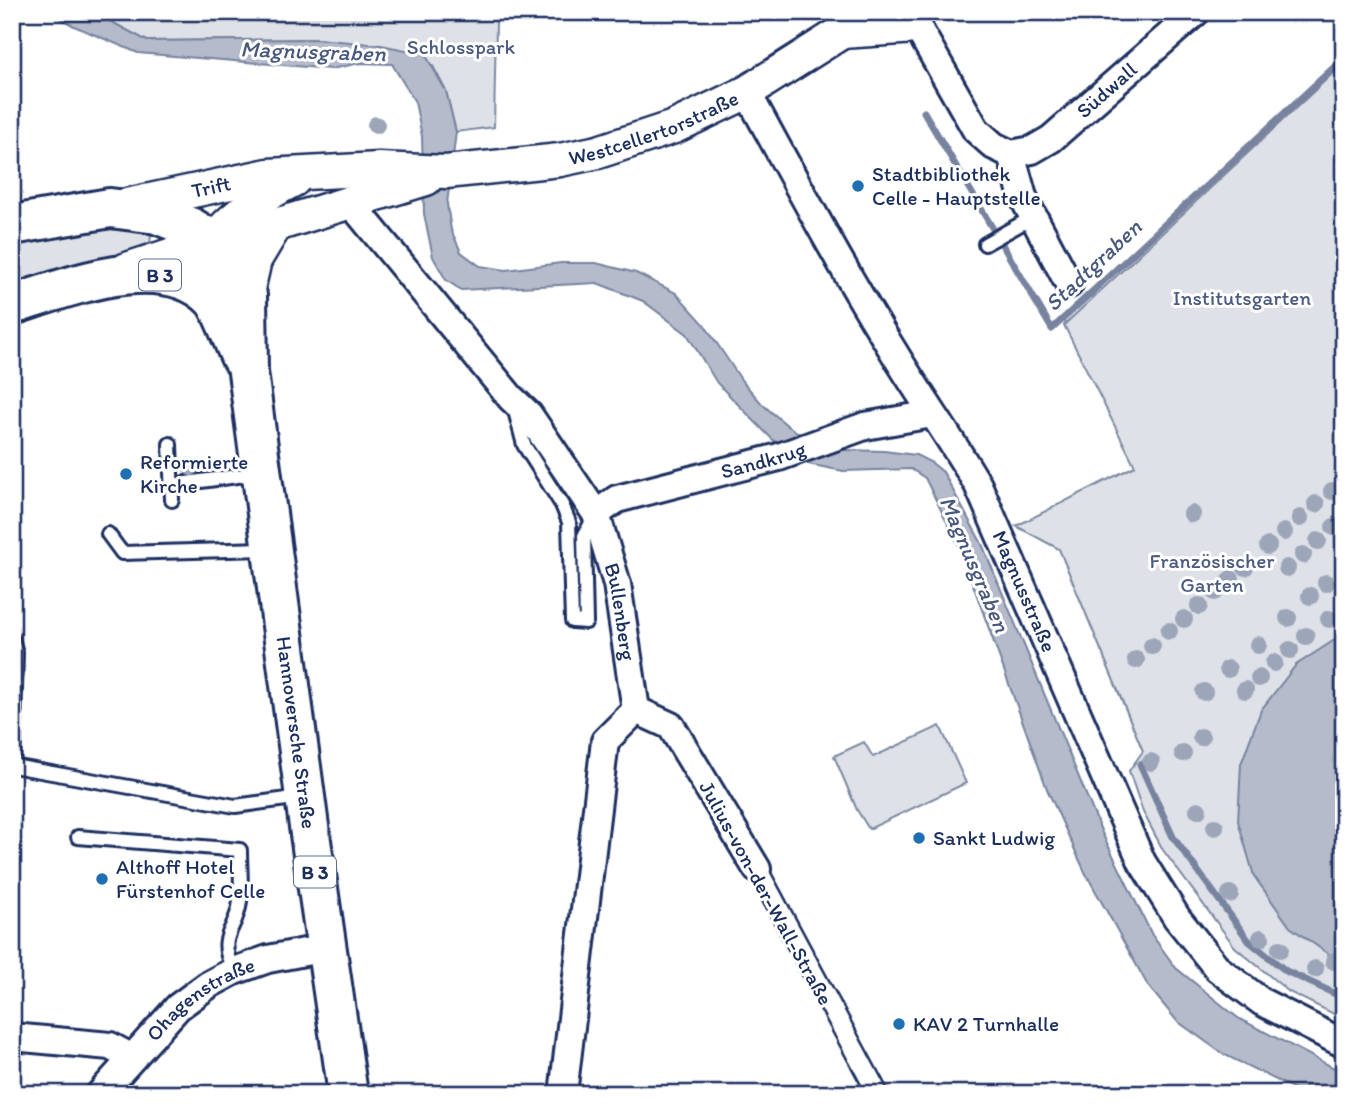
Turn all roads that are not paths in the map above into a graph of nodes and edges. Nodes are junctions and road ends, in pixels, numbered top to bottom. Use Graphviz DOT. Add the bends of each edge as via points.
graph roads {
  1 [pos="1196,12"];
  2 [pos="912,19"];
  3 [pos="853,22"];
  4 [pos="747,92"];
  5 [pos="1011,154"];
  6 [pos="308,173"];
  7 [pos="348,187"];
  8 [pos="110,208"];
  9 [pos="1033,217"];
  10 [pos="12,225"];
  11 [pos="276,225"];
  12 [pos="214,241"];
  13 [pos="989,242"];
  14 [pos="99,278"];
  15 [pos="1069,284"];
  16 [pos="230,297"];
  17 [pos="12,305"];
  18 [pos="511,398"];
  19 [pos="932,414"];
  20 [pos="170,444"];
  21 [pos="263,473"];
  22 [pos="172,485"];
  23 [pos="173,500"];
  24 [pos="596,514"];
  25 [pos="108,534"];
  26 [pos="273,549"];
  27 [pos="12,639"];
  28 [pos="636,710"];
  29 [pos="306,796"];
  30 [pos="78,837"];
  31 [pos="757,869"];
  32 [pos="326,948"];
  33 [pos="234,971"];
  34 [pos="12,1037"];
  35 [pos="1344,1044"];
  36 [pos="132,1058"];
  37 [pos="100,1094"];
  38 [pos="348,1094"];
  39 [pos="563,1094"];
  40 [pos="878,1094"];
  1 -- 5 [label="street, Südwall" via="1051,139 1032,150"];
  2 -- 3 [label="street"];
  2 -- 5 [label="street" via="976,130 993,146"];
  3 -- 4 [label="street, Westcellertorstraße"];
  4 -- 7 [label="street, Westcellertorstraße" via="674,127 598,152"];
  4 -- 19 [label="street, Magnusstraße" via="900,351"];
  5 -- 9 [label="street"];
  6 -- 7 [label="street, Trift"];
  6 -- 8 [label="street, Trift" via="245,179"];
  6 -- 12 [label="street" via="267,193"];
  7 -- 11 [label="street"];
  7 -- 18 [label="street, Bullenberg"];
  8 -- 10 [label="main road, Trift / B 3"];
  8 -- 12 [label="main road, B 3" via="157,214"];
  9 -- 13 [label="lane"];
  9 -- 15 [label="street"];
  11 -- 12 [label="street"];
  11 -- 16 [label="street"];
  12 -- 14 [label="street"];
  12 -- 16 [label="main road, B 3" via="230,263"];
  14 -- 16 [label="main road, B 3" via="176,276"];
  14 -- 17 [label="main road, B 3"];
  16 -- 21 [label="main road, Hannoversche Straße / B 3" via="248,372"];
  18 -- 24 [label="street, Bullenberg" via="529,415"];
  18 -- 24 [label="lane" via="524,445 569,522 572,621 586,622 584,536"];
  19 -- 24 [label="street, Sandkrug" via="865,426 779,457 617,499"];
  19 -- 35 [label="street, Magnusstraße" via="978,485 1142,862 1177,918 1217,969 1262,1002"];
  20 -- 22 [label="lane"];
  21 -- 22 [label="lane"];
  21 -- 26 [label="main road, Hannoversche Straße / B 3"];
  22 -- 23 [label="lane"];
  24 -- 28 [label="street, Bullenberg" via="617,584"];
  25 -- 26 [label="lane" via="122,553"];
  26 -- 29 [label="main road, Hannoversche Straße / B 3"];
  27 -- 29 [label="lane" via="16,653 13,766 236,806"];
  28 -- 31 [label="street, Julius-von-der-Wall-Straße" via="671,726"];
  28 -- 39 [label="street" via="605,741"];
  29 -- 32 [label="main road, Hannoversche Straße / B 3"];
  30 -- 33 [label="lane" via="240,850 240,904 228,933 226,954"];
  31 -- 40 [label="street, Julius-von-der-Wall-Straße"];
  32 -- 33 [label="street, Ohagenstraße"];
  32 -- 38 [label="main road, Hannoversche Straße / B 3"];
  33 -- 36 [label="street, Ohagenstraße" via="178,1007"];
  34 -- 36 [label="street" via="110,1046"];
  36 -- 37 [label="street, Ohagenstraße"];
}
